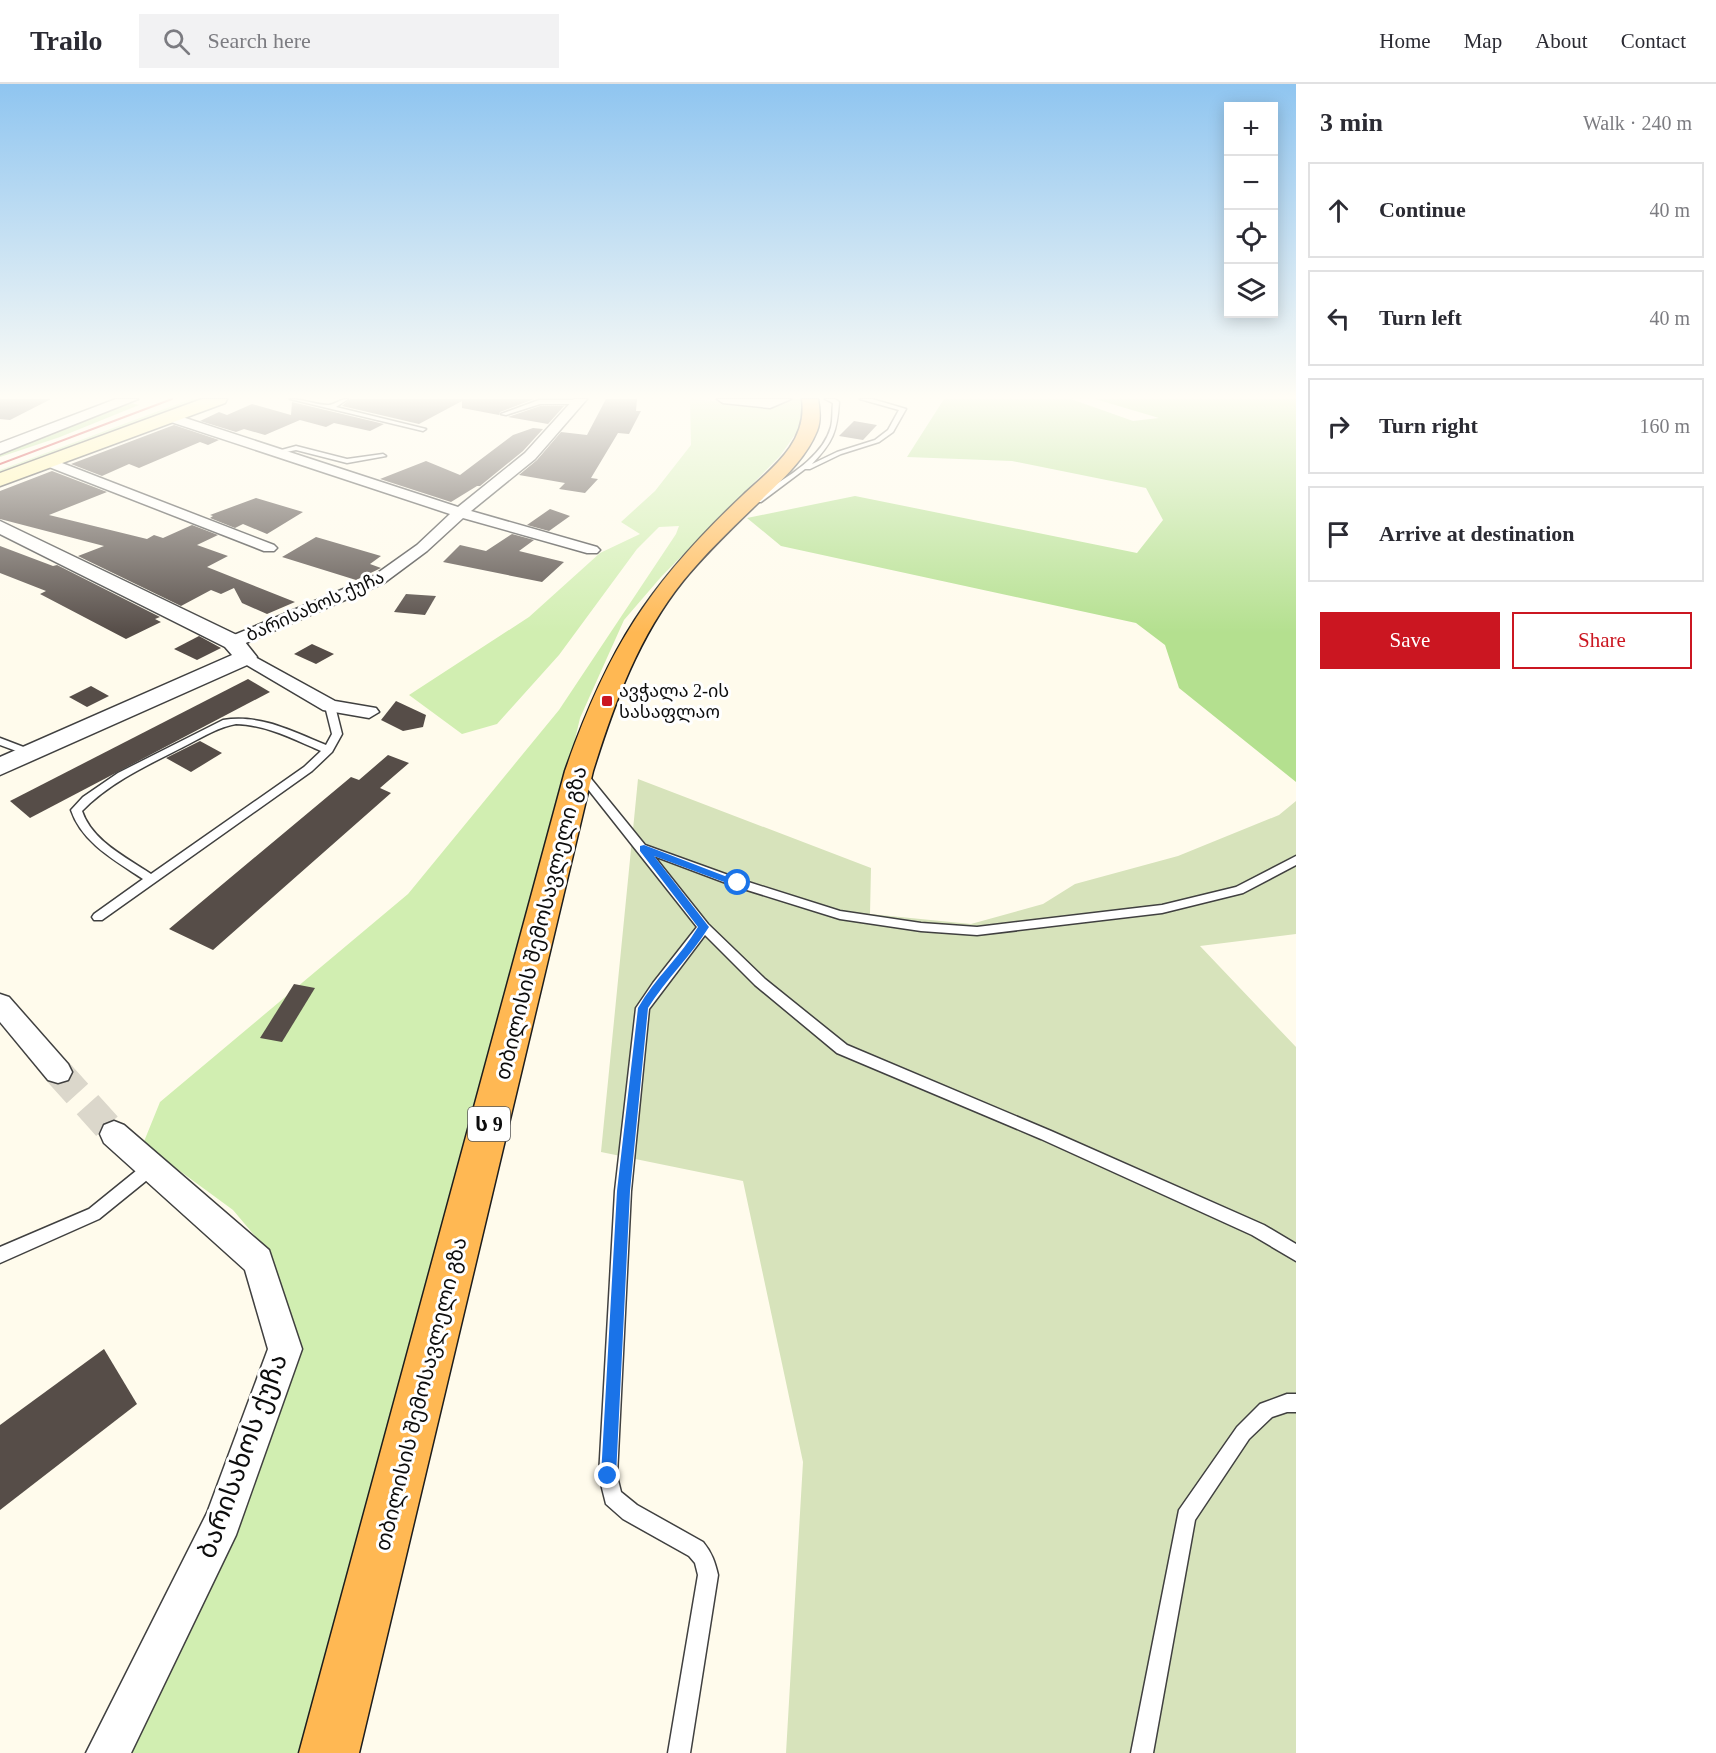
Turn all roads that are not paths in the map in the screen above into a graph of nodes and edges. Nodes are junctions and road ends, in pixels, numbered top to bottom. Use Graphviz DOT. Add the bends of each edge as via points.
graph roads {
  1 [pos="87,477"];
  2 [pos="352,477"];
  3 [pos="504,477"];
  4 [pos="771,477"];
  5 [pos="791,477"];
  6 [pos="460,513"];
  7 [pos="0,527"];
  8 [pos="720,528"];
  9 [pos="269,548"];
  10 [pos="592,550"];
  11 [pos="240,650"];
  12 [pos="330,706"];
  13 [pos="369,712"];
  14 [pos="0,741"];
  15 [pos="328,750"];
  16 [pos="30,753"];
  17 [pos="0,767"];
  18 [pos="579,771"];
  19 [pos="644,849"];
  20 [pos="1296,860"];
  21 [pos="151,879"];
  22 [pos="98,917"];
  23 [pos="704,927"];
  24 [pos="0,1004"];
  25 [pos="58,1072"];
  26 [pos="114,1134"];
  27 [pos="152,1167"];
  28 [pos="1296,1253"];
  29 [pos="0,1255"];
  30 [pos="1296,1403"];
  31 [pos="108,1753"];
  32 [pos="329,1753"];
  33 [pos="679,1753"];
  34 [pos="1142,1753"];
  1 -- 9 [label="street"];
  2 -- 6 [label="street"];
  3 -- 6 [label="street, ბარისახოს ქუჩა"];
  4 -- 8 [label="highway, თბილისის შემოსავლელი გზა / ს 9"];
  5 -- 8 [label="lane"];
  6 -- 10 [label="street"];
  6 -- 11 [label="street, ბარისახოს ქუჩა" via="422,548 378,580"];
  7 -- 11 [label="street, ბარისახოს ქუჩა"];
  8 -- 18 [label="highway, თბილისის შემოსავლელი გზა / ს 9" via="687,562 623,656 597,715"];
  11 -- 12 [label="street, ბარისახოს ქუჩა"];
  11 -- 16 [label="street, ბარისახოს ქუჩა"];
  12 -- 13 [label="street, ბარისახოს ქუჩა"];
  12 -- 15 [label="lane" via="337,734"];
  14 -- 16 [label="lane"];
  15 -- 21 [label="lane" via="308,769"];
  15 -- 21 [label="lane" via="258,723 235,719 111,783 81,803 76,810 77,818 89,835"];
  16 -- 17 [label="street, ბარისახოს ქუჩა"];
  18 -- 19 [label="lane"];
  18 -- 32 [label="highway, თბილისის შემოსავლელი გზა / ს 9"];
  19 -- 20 [label="lane" via="840,915 977,932 1016,924 1162,909 1239,890"];
  19 -- 23 [label="lane"];
  21 -- 22 [label="lane"];
  23 -- 28 [label="lane" via="760,982 842,1049 1258,1230"];
  23 -- 33 [label="lane" via="643,1008 623,1202 608,1476 613,1497 630,1512 696,1549 704,1558 708,1575"];
  24 -- 25 [label="street"];
  26 -- 27 [label="street, ბარისახოს ქუჩა"];
  27 -- 29 [label="lane" via="94,1214"];
  27 -- 31 [label="street, ბარისახოს ქუჩა" via="258,1261 285,1348 223,1522"];
  30 -- 34 [label="lane" via="1266,1410 1243,1432 1186,1517"];
}
